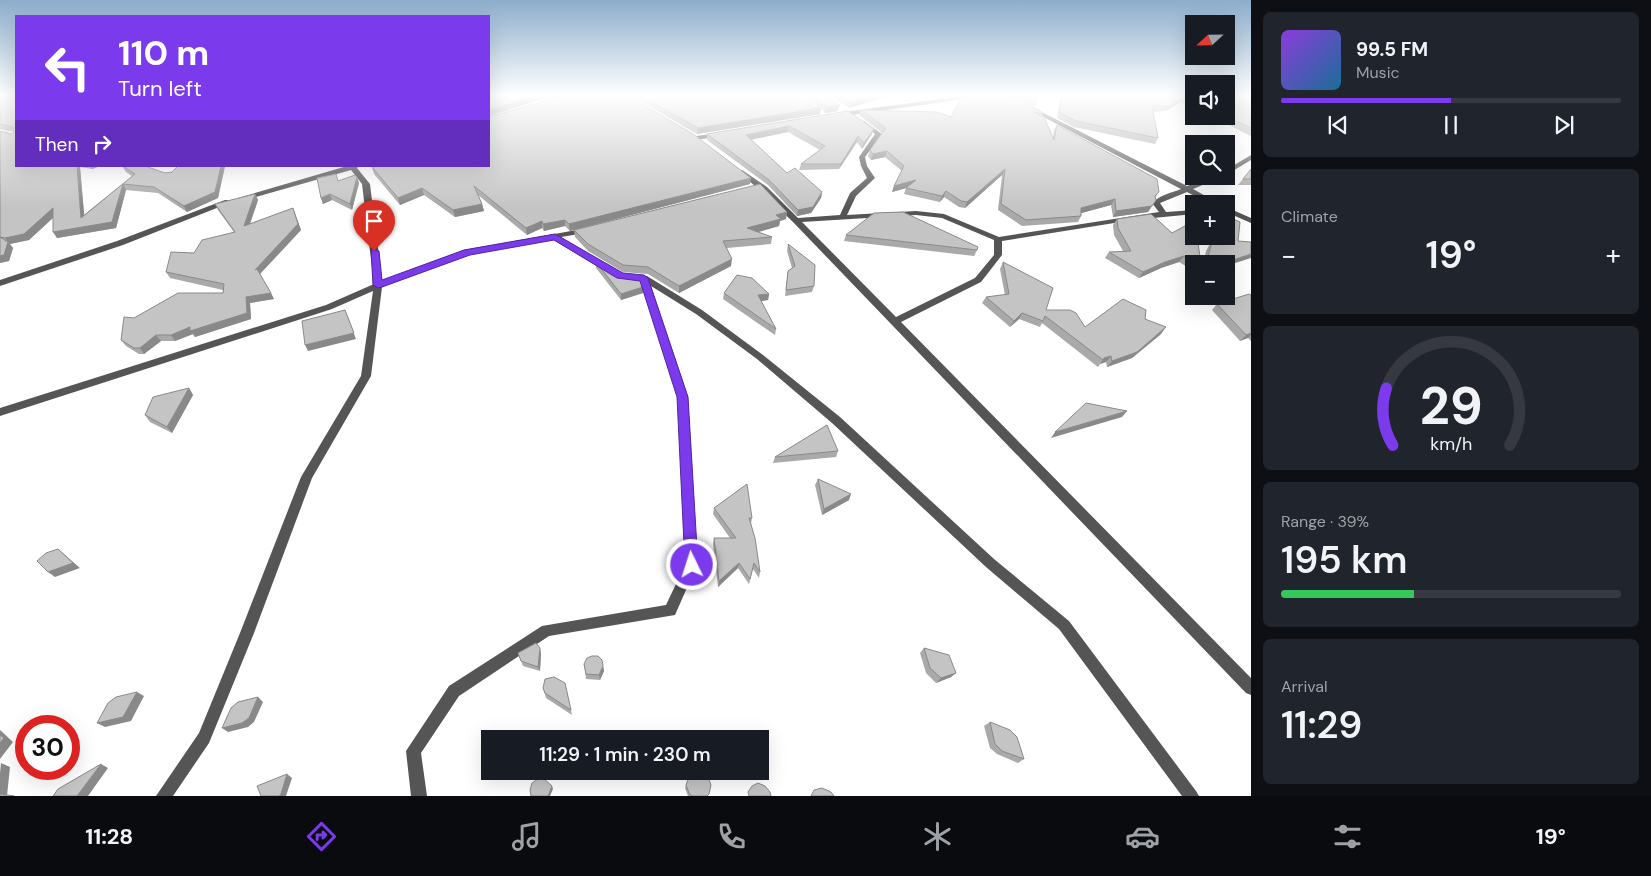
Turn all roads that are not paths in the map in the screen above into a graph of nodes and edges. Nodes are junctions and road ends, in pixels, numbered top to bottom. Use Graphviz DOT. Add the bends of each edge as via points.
graph roads {
  1 [pos="878,133"];
  2 [pos="1078,133"];
  3 [pos="724,134"];
  4 [pos="696,139"];
  5 [pos="1251,157"];
  6 [pos="728,162"];
  7 [pos="352,167"];
  8 [pos="1235,167"];
  9 [pos="1198,185"];
  10 [pos="1188,189"];
  11 [pos="1199,195"];
  12 [pos="1235,211"];
  13 [pos="1251,211"];
  14 [pos="1185,213"];
  15 [pos="1164,214"];
  16 [pos="1235,214"];
  17 [pos="843,216"];
  18 [pos="796,220"];
  19 [pos="1251,221"];
  20 [pos="598,227"];
  21 [pos="555,237"];
  22 [pos="998,239"];
  23 [pos="644,278"];
  24 [pos="0,282"];
  25 [pos="378,285"];
  26 [pos="894,322"];
  27 [pos="0,412"];
  28 [pos="1251,688"];
  29 [pos="164,796"];
  30 [pos="418,796"];
  31 [pos="1191,796"];
  1 -- 17 [label="street" via="862,157 871,178 853,195"];
  2 -- 10 [label="street"];
  3 -- 4 [label="street"];
  5 -- 8 [label="street"];
  6 -- 18 [label="street"];
  7 -- 24 [label="street" via="223,203 120,243"];
  7 -- 25 [label="street" via="366,184"];
  9 -- 10 [label="street"];
  10 -- 11 [label="street"];
  10 -- 15 [label="street" via="1161,198 1156,203"];
  12 -- 13 [label="street"];
  14 -- 15 [label="street"];
  15 -- 22 [label="street"];
  16 -- 19 [label="street"];
  17 -- 18 [label="street"];
  17 -- 22 [label="street" via="916,213 944,216"];
  18 -- 26 [label="street"];
  20 -- 21 [label="street"];
  21 -- 23 [label="street" via="620,276"];
  21 -- 25 [label="street" via="468,252"];
  22 -- 26 [label="street" via="998,255 978,280"];
  23 -- 30 [label="street" via="683,397 692,565 670,611 547,630 454,691 413,751"];
  23 -- 31 [label="street" via="699,312 760,357 836,420 975,549 1064,625"];
  25 -- 27 [label="street" via="329,307"];
  25 -- 29 [label="street" via="366,376 307,477 204,738"];
  26 -- 28 [label="street"];
}
